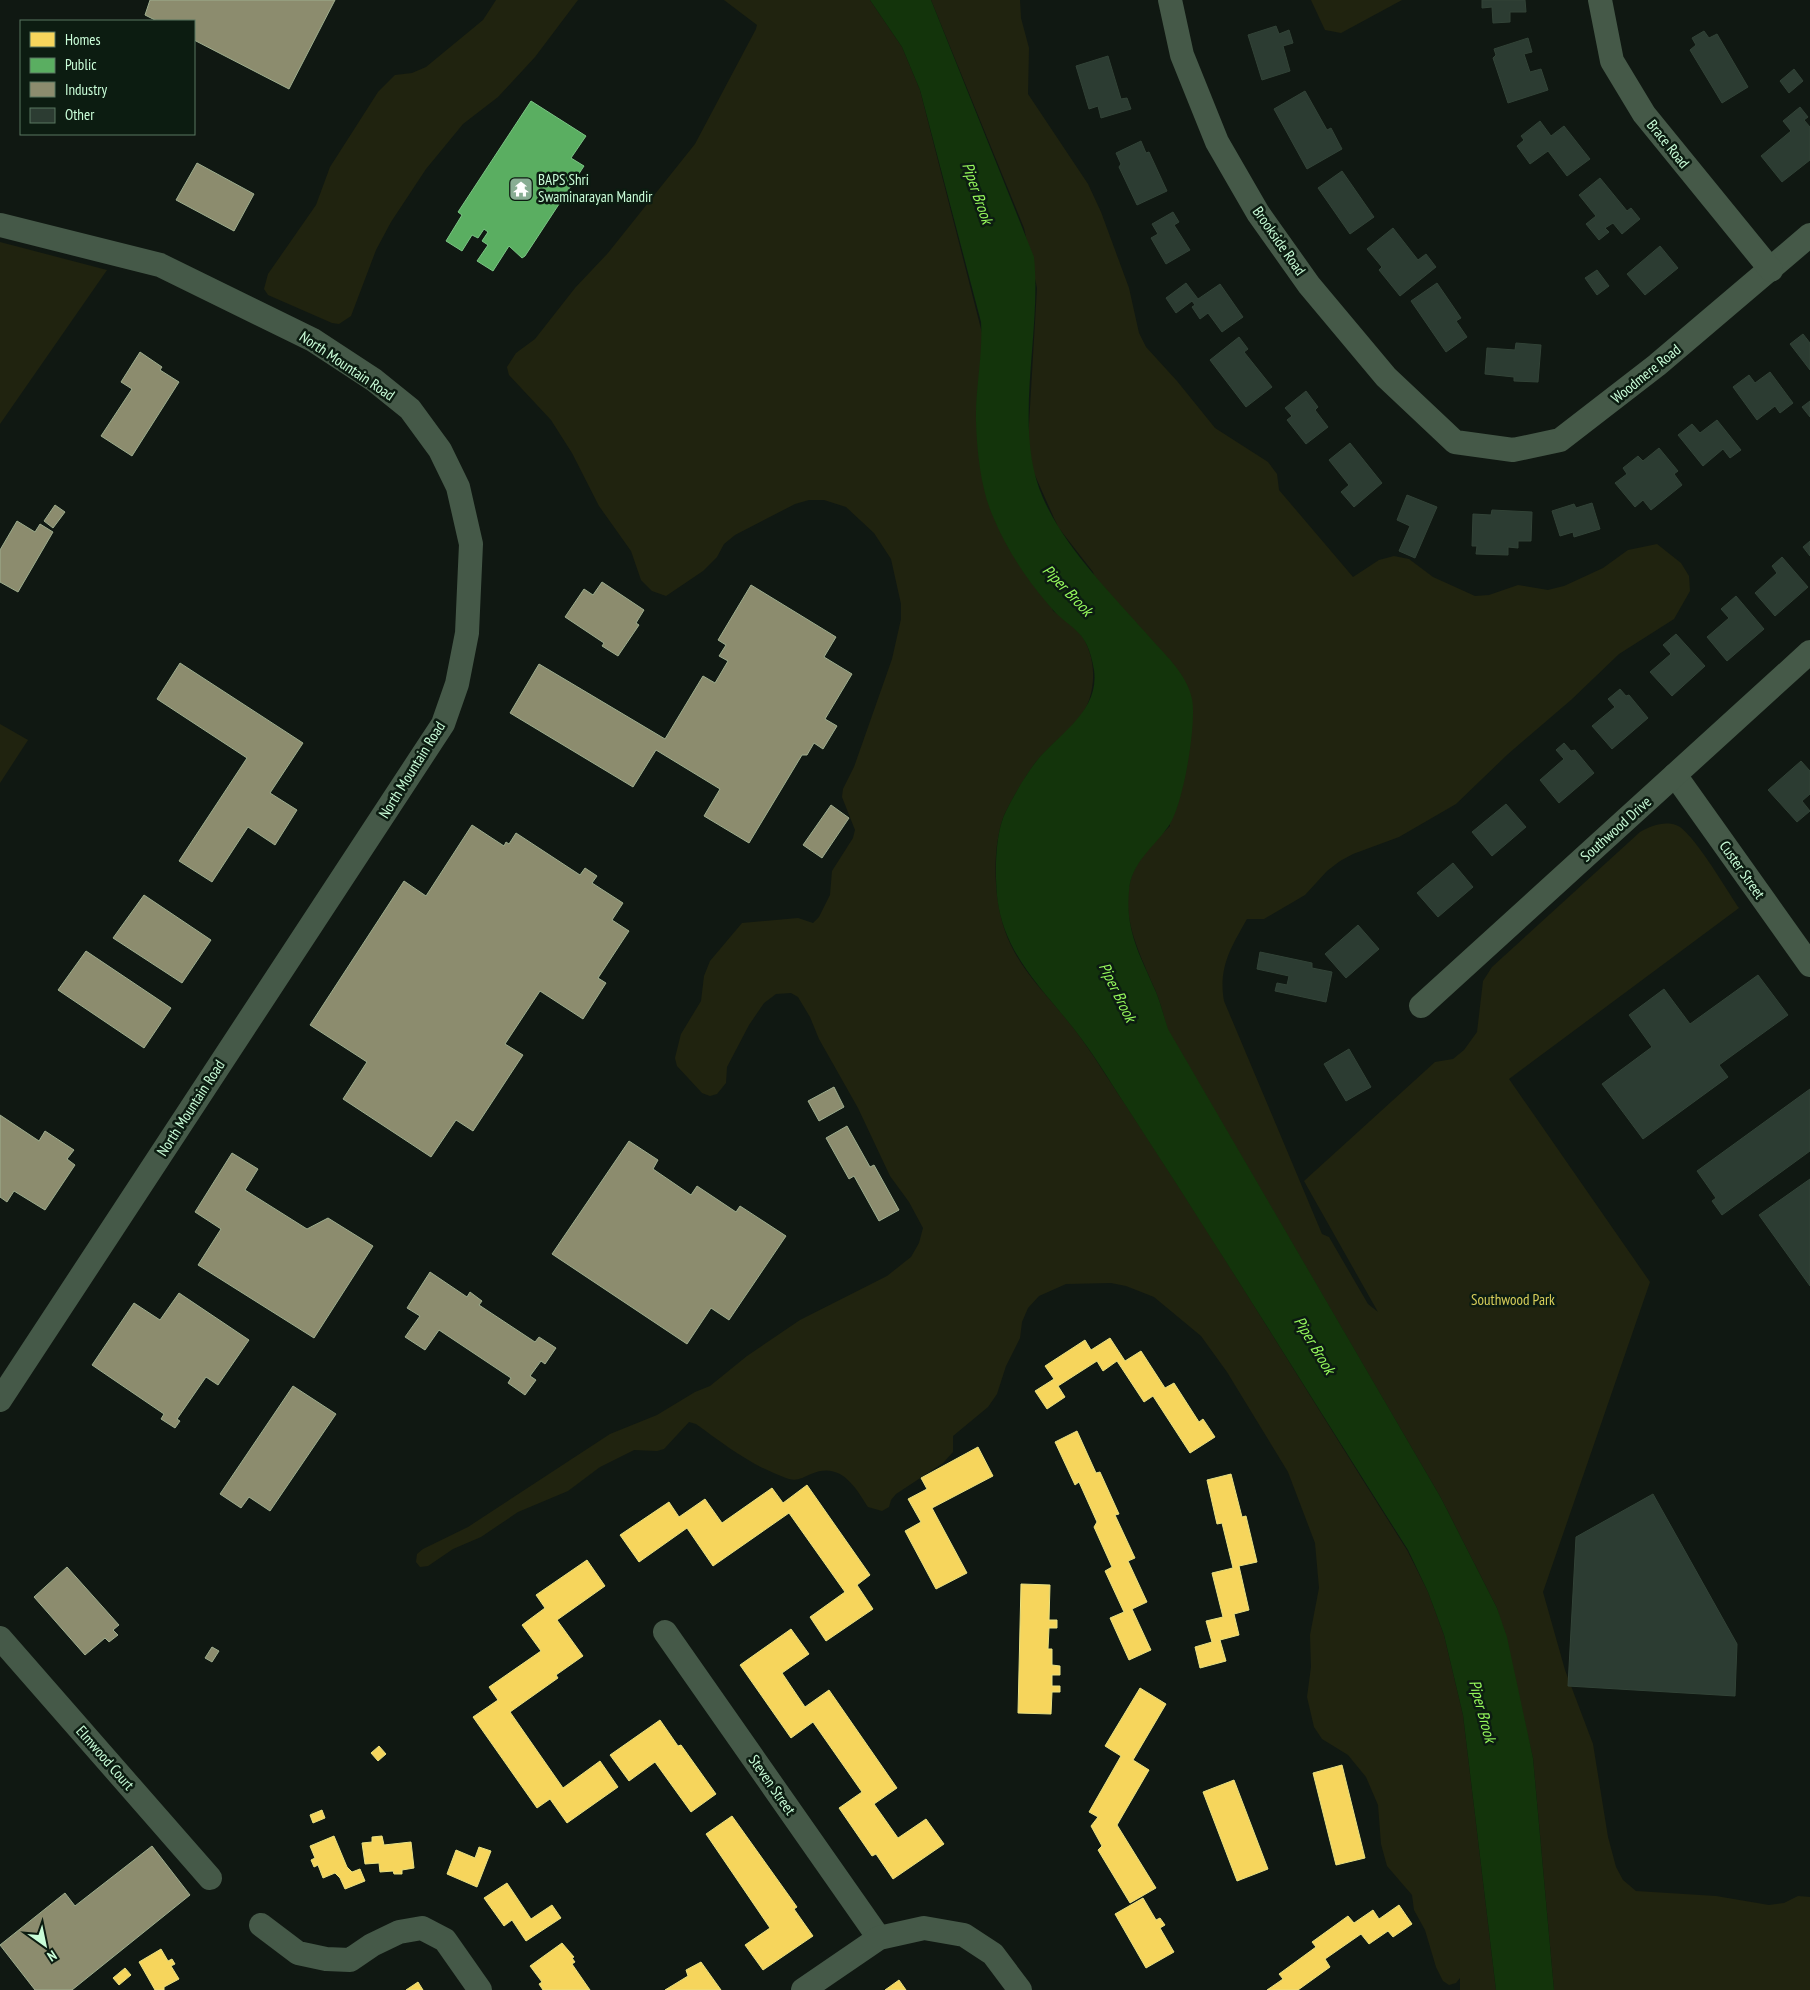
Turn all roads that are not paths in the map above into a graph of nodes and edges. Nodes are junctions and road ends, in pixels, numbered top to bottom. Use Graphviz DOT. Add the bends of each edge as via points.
graph roads {
  1 [pos="1170,0"];
  2 [pos="1600,0"];
  3 [pos="0,225"];
  4 [pos="1810,235"];
  5 [pos="1770,270"];
  6 [pos="1455,442"];
  7 [pos="1810,652"];
  8 [pos="1675,775"];
  9 [pos="1810,965"];
  10 [pos="1421,1006"];
  11 [pos="0,1400"];
  12 [pos="665,1632"];
  13 [pos="0,1638"];
  14 [pos="210,1878"];
  15 [pos="261,1925"];
  16 [pos="880,1938"];
  17 [pos="480,1990"];
  18 [pos="803,1990"];
  19 [pos="1020,1990"];
  1 -- 6 [label="street, Brookside Road" via="1182,55 1217,142 1258,213 1309,286 1386,377"];
  2 -- 5 [label="street, Brace Road" via="1612,61 1644,114"];
  3 -- 11 [label="street, North Mountain Road" via="160,265 313,340 374,380 410,409 440,450 458,487 470,544 467,633 458,684 443,724"];
  4 -- 5 [label="street, Woodmere Road"];
  5 -- 6 [label="street, Woodmere Road" via="1657,365 1560,440 1513,450"];
  7 -- 8 [label="street, Southwood Drive"];
  8 -- 9 [label="street, Custer Street"];
  8 -- 10 [label="street, Southwood Drive"];
  12 -- 16 [label="street, Steven Street"];
  13 -- 14 [label="street, Elmwood Court"];
  15 -- 17 [label="street" via="298,1952 326,1959 350,1960 399,1932 422,1928 445,1940"];
  16 -- 18 [label="street"];
  16 -- 19 [label="street" via="924,1928 964,1935 993,1954"];
}
